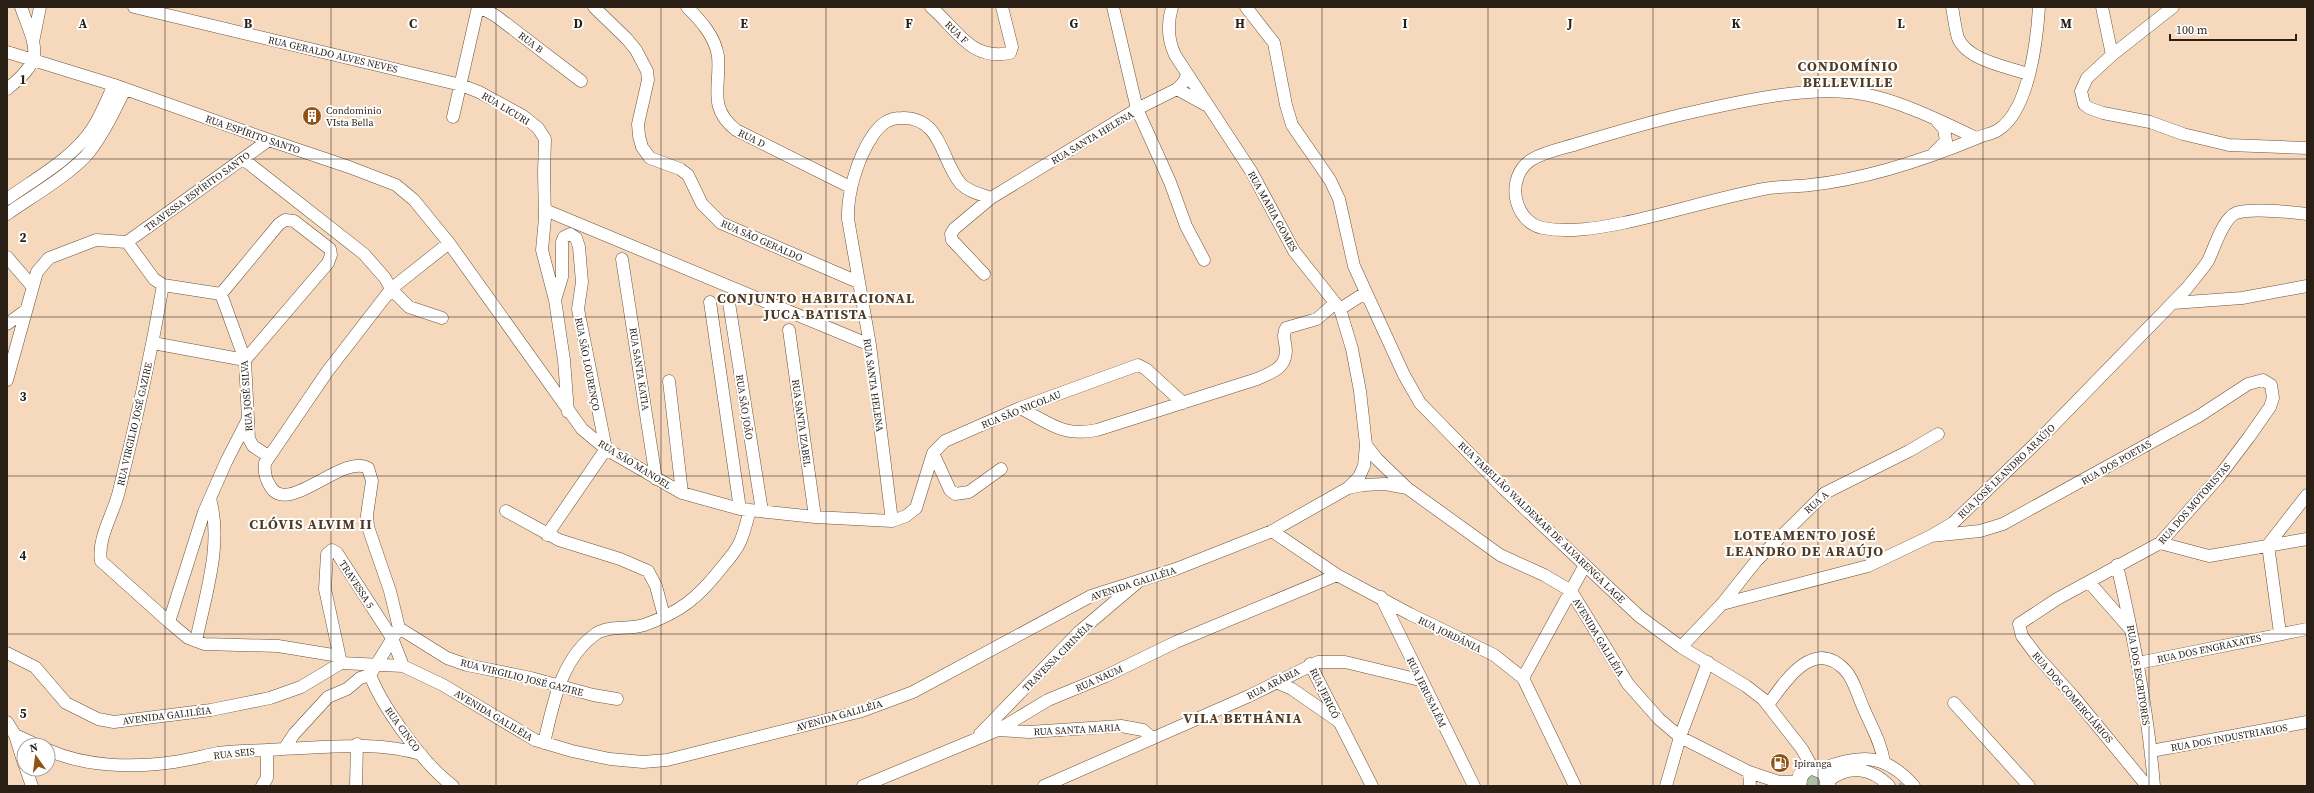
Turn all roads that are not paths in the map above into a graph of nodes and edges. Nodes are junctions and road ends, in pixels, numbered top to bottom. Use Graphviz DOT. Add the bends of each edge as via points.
graph roads {
  1 [pos="21,7"];
  2 [pos="40,7"];
  3 [pos="134,7"];
  4 [pos="479,7"];
  5 [pos="594,7"];
  6 [pos="687,7"];
  7 [pos="931,7"];
  8 [pos="1002,7"];
  9 [pos="1113,7"];
  10 [pos="1172,7"];
  11 [pos="1246,7"];
  12 [pos="1952,7"];
  13 [pos="2039,7"];
  14 [pos="2102,7"];
  15 [pos="2173,7"];
  16 [pos="33,43"];
  17 [pos="7,52"];
  18 [pos="2112,55"];
  19 [pos="34,60"];
  20 [pos="1187,74"];
  21 [pos="2028,74"];
  22 [pos="581,81"];
  23 [pos="462,84"];
  24 [pos="120,87"];
  25 [pos="7,89"];
  26 [pos="1177,89"];
  27 [pos="1210,107"];
  28 [pos="1137,109"];
  29 [pos="453,117"];
  30 [pos="1937,121"];
  31 [pos="1976,138"];
  32 [pos="268,140"];
  33 [pos="2307,148"];
  34 [pos="1932,155"];
  35 [pos="243,159"];
  36 [pos="56,164"];
  37 [pos="63,174"];
  38 [pos="850,187"];
  39 [pos="991,198"];
  40 [pos="7,199"];
  41 [pos="545,210"];
  42 [pos="7,214"];
  43 [pos="2307,214"];
  44 [pos="127,242"];
  45 [pos="449,243"];
  46 [pos="7,257"];
  47 [pos="622,259"];
  48 [pos="1204,260"];
  49 [pos="984,274"];
  50 [pos="858,282"];
  51 [pos="163,285"];
  52 [pos="32,286"];
  53 [pos="2307,286"];
  54 [pos="391,289"];
  55 [pos="1365,293"];
  56 [pos="221,294"];
  57 [pos="555,300"];
  58 [pos="710,302"];
  59 [pos="729,303"];
  60 [pos="2173,303"];
  61 [pos="1337,306"];
  62 [pos="25,311"];
  63 [pos="442,318"];
  64 [pos="7,324"];
  65 [pos="788,330"];
  66 [pos="153,343"];
  67 [pos="870,345"];
  68 [pos="245,360"];
  69 [pos="7,380"];
  70 [pos="669,381"];
  71 [pos="1183,403"];
  72 [pos="2270,407"];
  73 [pos="1020,408"];
  74 [pos="568,412"];
  75 [pos="248,422"];
  76 [pos="1938,434"];
  77 [pos="1366,445"];
  78 [pos="606,449"];
  79 [pos="933,453"];
  80 [pos="268,456"];
  81 [pos="1001,469"];
  82 [pos="656,479"];
  83 [pos="1348,488"];
  84 [pos="1407,488"];
  85 [pos="682,493"];
  86 [pos="2307,495"];
  87 [pos="210,499"];
  88 [pos="751,510"];
  89 [pos="506,511"];
  90 [pos="815,517"];
  91 [pos="892,521"];
  92 [pos="1272,531"];
  93 [pos="547,535"];
  94 [pos="1931,536"];
  95 [pos="2307,539"];
  96 [pos="2160,543"];
  97 [pos="2268,545"];
  98 [pos="1585,565"];
  99 [pos="2117,565"];
  100 [pos="1337,575"];
  101 [pos="1142,579"];
  102 [pos="2089,582"];
  103 [pos="1571,591"];
  104 [pos="1381,597"];
  105 [pos="1722,604"];
  106 [pos="664,616"];
  107 [pos="169,622"];
  108 [pos="2018,626"];
  109 [pos="2307,629"];
  110 [pos="2133,632"];
  111 [pos="395,633"];
  112 [pos="2280,633"];
  113 [pos="196,641"];
  114 [pos="1681,647"];
  115 [pos="7,653"];
  116 [pos="340,660"];
  117 [pos="1708,662"];
  118 [pos="2138,663"];
  119 [pos="378,664"];
  120 [pos="1310,664"];
  121 [pos="403,666"];
  122 [pos="370,674"];
  123 [pos="1523,678"];
  124 [pos="1420,680"];
  125 [pos="1276,682"];
  126 [pos="558,685"];
  127 [pos="617,699"];
  128 [pos="1954,703"];
  129 [pos="1768,705"];
  130 [pos="7,722"];
  131 [pos="1339,722"];
  132 [pos="2307,722"];
  133 [pos="998,730"];
  134 [pos="15,736"];
  135 [pos="1680,737"];
  136 [pos="977,738"];
  137 [pos="1152,738"];
  138 [pos="16,739"];
  139 [pos="544,743"];
  140 [pos="357,744"];
  141 [pos="284,749"];
  142 [pos="267,750"];
  143 [pos="56,753"];
  144 [pos="421,754"];
  145 [pos="2152,756"];
  146 [pos="1884,762"];
  147 [pos="2130,766"];
  148 [pos="1749,772"];
  149 [pos="1822,776"];
  150 [pos="449,785"];
  151 [pos="1797,785"];
  152 [pos="262,786"];
  153 [pos="356,786"];
  154 [pos="863,786"];
  155 [pos="1044,786"];
  156 [pos="1372,786"];
  157 [pos="1474,786"];
  158 [pos="1574,786"];
  159 [pos="1666,786"];
  160 [pos="1750,786"];
  161 [pos="1889,786"];
  162 [pos="1914,786"];
  163 [pos="2029,786"];
  164 [pos="2147,786"];
  165 [pos="2154,786"];
  1 -- 16 [label="street"];
  2 -- 16 [label="street"];
  3 -- 23 [label="street, RUA GERALDO ALVES NEVES"];
  4 -- 22 [label="street, RUA B" via="496,16"];
  4 -- 23 [label="street"];
  5 -- 50 [label="street, RUA SÃO GERALDO" via="627,39 647,71 648,80 638,124 642,147 650,158 680,169 688,175 702,204 721,223"];
  6 -- 38 [label="street, RUA D" via="699,19 714,43 718,56 716,98 726,122 736,130"];
  7 -- 8 [label="street, RUA F" via="963,40 990,55 1010,53 1012,42"];
  9 -- 28 [label="street"];
  10 -- 20 [label="street, RUA MARIA GOMES" via="1170,43"];
  11 -- 55 [label="street, RUA TABELIÃO WALDEMAR DE ALVARENGA LAGE" via="1274,43 1292,125 1330,180 1339,199 1354,266"];
  12 -- 21 [label="street" via="1958,38 1972,54"];
  13 -- 21 [label="street" via="2037,38"];
  14 -- 18 [label="street"];
  15 -- 18 [label="street"];
  16 -- 19 [label="street"];
  17 -- 19 [label="street, RUA ESPÍRITO SANTO"];
  18 -- 33 [label="street" via="2086,78 2081,91 2084,104 2089,108 2150,122 2183,134 2229,145"];
  19 -- 24 [label="street, RUA ESPÍRITO SANTO"];
  19 -- 25 [label="street" via="25,74"];
  20 -- 26 [label="street"];
  20 -- 27 [label="street, RUA MARIA GOMES"];
  21 -- 31 [label="street" via="2012,117 1999,130"];
  23 -- 29 [label="street"];
  23 -- 41 [label="street, RUA LICURI" via="523,116 543,133 546,147"];
  24 -- 32 [label="street, RUA ESPÍRITO SANTO"];
  24 -- 36 [label="street" via="92,129"];
  24 -- 37 [label="street" via="108,124 90,152"];
  26 -- 27 [label="street"];
  26 -- 28 [label="street, RUA SANTA HELENA"];
  27 -- 61 [label="street, RUA MARIA GOMES" via="1251,171 1294,251"];
  28 -- 39 [label="street, RUA SANTA HELENA"];
  28 -- 48 [label="street" via="1170,182 1186,226"];
  30 -- 31 [label="street"];
  30 -- 34 [label="street" via="1944,129 1946,141 1942,148"];
  30 -- 34 [label="street" via="1865,94 1835,91 1717,107 1653,121 1529,161 1517,177 1515,192 1517,207 1530,222 1542,228 1596,228 1674,212 1768,188 1810,185 1851,178"];
  31 -- 34 [label="street"];
  32 -- 35 [label="street, TRAVESSA ESPÍRITO SANTO"];
  32 -- 45 [label="street, RUA ESPÍRITO SANTO" via="396,185 414,200"];
  35 -- 44 [label="street, TRAVESSA ESPÍRITO SANTO"];
  35 -- 54 [label="street" via="364,254"];
  36 -- 37 [label="street"];
  36 -- 40 [label="street"];
  37 -- 42 [label="street"];
  38 -- 39 [label="street, RUA SANTA HELENA" via="870,140 880,126 889,120 914,119 933,131 961,184 970,191"];
  38 -- 50 [label="street, RUA SANTA HELENA" via="847,200 848,219"];
  39 -- 49 [label="street" via="951,234 955,245"];
  41 -- 57 [label="street, RUA LICURI" via="542,250"];
  41 -- 67 [label="street"];
  43 -- 60 [label="street, RUA JOSÉ LEANDRO ARAÚJO" via="2242,212 2232,216 2224,226 2207,262"];
  44 -- 51 [label="street" via="154,279"];
  44 -- 52 [label="street" via="96,240 49,258 37,272"];
  45 -- 54 [label="street"];
  45 -- 74 [label="street, RUA SÃO MANOEL"];
  46 -- 52 [label="street"];
  47 -- 82 [label="street, RUA SANTA KATIA"];
  50 -- 67 [label="street, RUA SANTA HELENA"];
  51 -- 56 [label="street"];
  51 -- 66 [label="street, RUA VIRGILIO JOSÉ GAZIRE"];
  52 -- 62 [label="street"];
  53 -- 60 [label="street" via="2242,298"];
  54 -- 63 [label="street" via="409,307"];
  54 -- 80 [label="street" via="327,372"];
  55 -- 61 [label="street"];
  55 -- 98 [label="street, RUA TABELIÃO WALDEMAR DE ALVARENGA LAGE" via="1420,403 1504,489"];
  56 -- 68 [label="street, RUA JOSÉ SILVA"];
  56 -- 68 [label="street" via="285,220 294,221 327,246 331,255 328,263"];
  57 -- 74 [label="street, RUA LICURI" via="564,360"];
  57 -- 78 [label="street, RUA SÃO LOURENÇO" via="562,277 562,242 564,237 570,234 576,238 579,247 582,282 578,310"];
  58 -- 88 [label="street, RUA SÃO JOÃO"];
  59 -- 88 [label="street, RUA SÃO JOÃO"];
  60 -- 94 [label="street, RUA JOSÉ LEANDRO ARAÚJO" via="1971,507 1953,523"];
  61 -- 71 [label="street" via="1317,319 1286,328 1284,337 1287,356 1278,368 1257,379"];
  61 -- 77 [label="street, RUA MARIA GOMES" via="1353,356"];
  62 -- 64 [label="street"];
  62 -- 69 [label="street"];
  65 -- 90 [label="street, RUA SANTA IZABEL"];
  66 -- 68 [label="street"];
  66 -- 107 [label="street, RUA VIRGILIO JOSÉ GAZIRE" via="115,507 100,546 101,561"];
  67 -- 91 [label="street, RUA SANTA HELENA"];
  68 -- 75 [label="street, RUA JOSÉ SILVA"];
  70 -- 85 [label="street"];
  71 -- 73 [label="street" via="1081,434 1063,430"];
  71 -- 73 [label="street, RUA SÃO NICOLAU" via="1146,368 1138,365"];
  72 -- 94 [label="street, RUA DOS POETAS" via="2273,398 2271,385 2263,380 2254,381 2199,416 2017,517 1980,532"];
  72 -- 96 [label="street, RUA DOS MOTORISTAS" via="2218,478"];
  73 -- 79 [label="street, RUA SÃO NICOLAU" via="945,441"];
  74 -- 78 [label="street, RUA SÃO MANOEL" via="582,429"];
  75 -- 80 [label="street, RUA JOSÉ SILVA" via="249,439 253,446"];
  75 -- 87 [label="street"];
  76 -- 105 [label="street, RUA A" via="1902,455 1825,492 1757,560"];
  77 -- 83 [label="street, RUA MARIA GOMES" via="1364,466"];
  77 -- 84 [label="street, AVENIDA GALILÉIA"];
  78 -- 82 [label="street, RUA SÃO MANOEL"];
  78 -- 93 [label="street"];
  79 -- 81 [label="street" via="950,490 955,494 969,492"];
  79 -- 91 [label="street" via="916,508 906,516"];
  80 -- 111 [label="street" via="264,470 266,479 275,493 282,494 295,494 353,466 368,468 372,481 367,515 368,527 390,591"];
  82 -- 85 [label="street, RUA SÃO MANOEL"];
  83 -- 84 [label="street" via="1385,484"];
  83 -- 92 [label="street, AVENIDA GALILÉIA"];
  84 -- 103 [label="street, AVENIDA GALILÉIA" via="1500,555 1544,575"];
  85 -- 88 [label="street, RUA SÃO MANOEL"];
  86 -- 97 [label="street"];
  87 -- 107 [label="street"];
  87 -- 113 [label="street" via="215,531 212,561"];
  88 -- 90 [label="street, RUA SÃO MANOEL"];
  88 -- 106 [label="street" via="740,543 704,590 695,599"];
  89 -- 93 [label="street"];
  90 -- 91 [label="street, RUA SÃO MANOEL"];
  92 -- 100 [label="street, RUA JORDÂNIA"];
  92 -- 101 [label="street, AVENIDA GALILÉIA" via="1176,569"];
  93 -- 106 [label="street" via="648,571 656,586"];
  94 -- 105 [label="street, RUA JOSÉ LEANDRO ARAÚJO" via="1868,566"];
  95 -- 97 [label="street"];
  96 -- 97 [label="street" via="2209,556 2242,552"];
  96 -- 99 [label="street, RUA DOS MOTORISTAS"];
  97 -- 112 [label="street"];
  98 -- 103 [label="street"];
  98 -- 114 [label="street, RUA TABELIÃO WALDEMAR DE ALVARENGA LAGE" via="1639,616"];
  99 -- 102 [label="street, RUA DOS MOTORISTAS"];
  99 -- 110 [label="street, RUA DOS ESCRITORES"];
  100 -- 104 [label="street, RUA JORDÂNIA"];
  100 -- 133 [label="street, RUA NAUM" via="1176,642 1106,676 1048,700"];
  101 -- 136 [label="street, TRAVESSA CIRINÉIA" via="1080,632"];
  101 -- 139 [label="street, AVENIDA GALILÉIA" via="1091,596 913,692 862,711 667,760 643,762 610,758"];
  102 -- 108 [label="street, RUA DOS MOTORISTAS" via="2021,621"];
  102 -- 110 [label="street"];
  103 -- 123 [label="street"];
  103 -- 135 [label="street, AVENIDA GALILÉIA" via="1628,684 1659,719"];
  104 -- 123 [label="street, RUA JORDÂNIA" via="1494,655"];
  104 -- 124 [label="street, RUA JERUSALÉM"];
  105 -- 114 [label="street"];
  106 -- 126 [label="street" via="632,628 598,632 575,658"];
  107 -- 113 [label="street"];
  108 -- 147 [label="street, RUA DOS COMERCIÁRIOS" via="2037,656 2074,696"];
  109 -- 112 [label="street, RUA DOS ENGRAXATES"];
  110 -- 118 [label="street, RUA DOS ESCRITORES"];
  111 -- 116 [label="street, TRAVESSA 5" via="337,553 330,550 325,589"];
  111 -- 119 [label="street"];
  111 -- 121 [label="street"];
  111 -- 126 [label="street, RUA VIRGILIO JOSÉ GAZIRE" via="467,665"];
  112 -- 118 [label="street, RUA DOS ENGRAXATES"];
  113 -- 116 [label="street, AVENIDA GALILÉIA" via="214,646 278,646"];
  114 -- 117 [label="street, RUA TABELIÃO WALDEMAR DE ALVARENGA LAGE"];
  115 -- 116 [label="street, AVENIDA GALILÉIA" via="35,667 66,702 98,719 114,722 211,710 270,698 301,687"];
  116 -- 119 [label="street, AVENIDA GALILÉIA"];
  117 -- 129 [label="street, RUA TABELIÃO WALDEMAR DE ALVARENGA LAGE" via="1746,686"];
  117 -- 135 [label="street"];
  118 -- 145 [label="street, RUA DOS ESCRITORES"];
  119 -- 121 [label="street, AVENIDA GALILÉIA"];
  119 -- 122 [label="street"];
  120 -- 124 [label="street, RUA ARÁBIA" via="1326,660 1345,662"];
  120 -- 125 [label="street, RUA ARÁBIA"];
  120 -- 131 [label="street, RUA JERICÓ"];
  121 -- 139 [label="street, AVENIDA GALILÉIA" via="443,685"];
  122 -- 141 [label="street" via="360,678 347,689 328,697 294,734"];
  122 -- 144 [label="street, RUA CINCO" via="384,703"];
  123 -- 158 [label="street, RUA JORDÂNIA"];
  124 -- 157 [label="street, RUA JERUSALÉM"];
  125 -- 131 [label="street, RUA JERICÓ" via="1292,689"];
  125 -- 137 [label="street, RUA ARÁBIA"];
  126 -- 127 [label="street, RUA VIRGILIO JOSÉ GAZIRE"];
  126 -- 139 [label="street"];
  128 -- 163 [label="street"];
  129 -- 146 [label="street" via="1799,666 1811,660 1825,658 1846,672 1880,745"];
  129 -- 149 [label="street, RUA TABELIÃO WALDEMAR DE ALVARENGA LAGE"];
  130 -- 134 [label="street"];
  131 -- 156 [label="street, RUA JERICÓ"];
  132 -- 145 [label="street, RUA DOS INDUSTRIARIOS"];
  133 -- 136 [label="street, RUA NAUM"];
  133 -- 137 [label="street, RUA SANTA MARIA" via="1029,732 1121,726 1143,730"];
  134 -- 138 [label="street"];
  135 -- 148 [label="street, AVENIDA GALILÉIA"];
  135 -- 159 [label="street"];
  136 -- 154 [label="street, RUA NAUM"];
  137 -- 155 [label="street, RUA ARÁBIA"];
  140 -- 141 [label="street, RUA SEIS"];
  140 -- 144 [label="street, RUA SEIS"];
  140 -- 153 [label="street"];
  141 -- 142 [label="street, RUA SEIS"];
  142 -- 143 [label="street, RUA SEIS" via="220,753 174,762 119,765 86,762"];
  142 -- 152 [label="street" via="267,778"];
  144 -- 150 [label="street, RUA CINCO"];
  145 -- 147 [label="street" via="2137,766"];
  145 -- 165 [label="street, RUA DOS ESCRITORES"];
  146 -- 149 [label="street" via="1860,758 1845,761"];
  146 -- 162 [label="street" via="1898,770"];
  147 -- 164 [label="street, RUA DOS COMERCIÁRIOS"];
  148 -- 151 [label="street, AVENIDA GALILÉIA"];
  148 -- 160 [label="street"];
  149 -- 151 [label="main road" via="1803,772"];
  149 -- 161 [label="street" via="1858,769 1870,772"];
}
